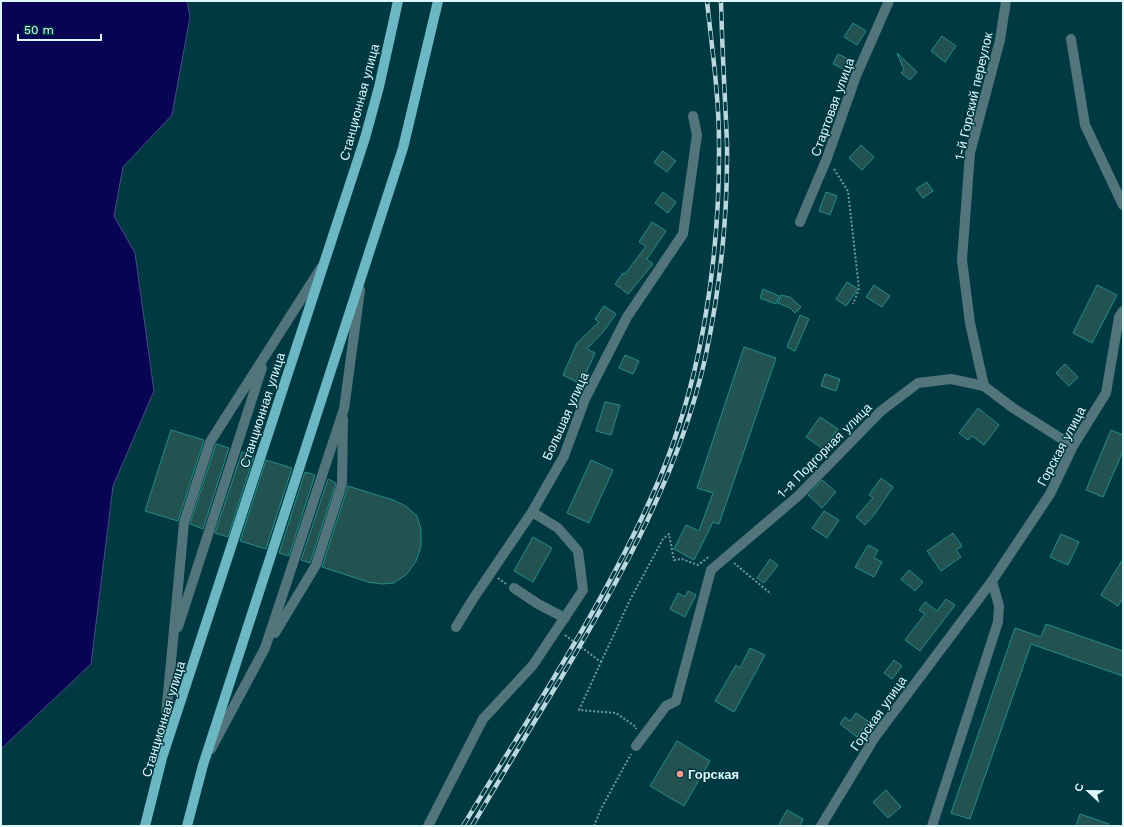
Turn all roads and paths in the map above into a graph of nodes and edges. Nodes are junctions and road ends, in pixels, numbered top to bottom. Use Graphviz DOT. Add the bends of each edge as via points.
graph roads {
  1 [pos="398,1"];
  2 [pos="438,1"];
  3 [pos="889,1"];
  4 [pos="1006,1"];
  5 [pos="1071,39"];
  6 [pos="693,116"];
  7 [pos="827,158"];
  8 [pos="1123,205"];
  9 [pos="800,222"];
  10 [pos="324,263"];
  11 [pos="362,274"];
  12 [pos="853,304"];
  13 [pos="1123,311"];
  14 [pos="267,352"];
  15 [pos="984,386"];
  16 [pos="344,409"];
  17 [pos="1074,446"];
  18 [pos="532,512"];
  19 [pos="725,560"];
  20 [pos="992,582"];
  21 [pos="514,588"];
  22 [pos="771,594"];
  23 [pos="565,618"];
  24 [pos="456,628"];
  25 [pos="173,643"];
  26 [pos="265,648"];
  27 [pos="601,662"];
  28 [pos="636,746"];
  29 [pos="162,758"];
  30 [pos="203,765"];
  31 [pos="145,826"];
  32 [pos="187,826"];
  33 [pos="428,826"];
  34 [pos="594,826"];
  35 [pos="821,826"];
  36 [pos="932,826"];
  1 -- 10 [label="main road, Станционная улица" via="365,138"];
  2 -- 11 [label="main road" via="403,148"];
  3 -- 7 [label="street, Стартовая улица" via="856,76"];
  4 -- 15 [label="street, 1-й Горский переулок" via="1000,40 970,153 962,260 970,323"];
  5 -- 8 [label="street" via="1084,125"];
  6 -- 18 [label="street, Большая улица" via="696,135 683,234 627,317 585,398 564,456"];
  7 -- 9 [label="street, Стартовая улица"];
  7 -- 12 [label="path" via="848,191 859,289"];
  10 -- 14 [label="street"];
  10 -- 29 [label="main road, Станционная улица"];
  11 -- 16 [label="street"];
  11 -- 30 [label="main road"];
  13 -- 17 [label="street, Горская улица" via="1119,317 1106,393"];
  14 -- 25 [label="street"];
  14 -- 25 [label="street" via="210,442 184,523"];
  15 -- 17 [label="street, 1-я Подгорная улица" via="1013,408"];
  15 -- 19 [label="street, 1-я Подгорная улица" via="951,379 918,383 881,411 798,496"];
  16 -- 26 [label="street"];
  16 -- 26 [label="street" via="342,484 316,565"];
  17 -- 20 [label="street, Горская улица" via="1050,494"];
  18 -- 23 [label="street" via="558,528 578,551 583,590"];
  18 -- 24 [label="street, Большая улица"];
  19 -- 22 [label="path" via="734,564"];
  19 -- 27 [label="path" via="710,556 698,565 682,559 674,560 669,534 663,539 630,600"];
  19 -- 28 [label="street, 1-я Подгорная улица" via="712,570 676,701 666,706"];
  20 -- 35 [label="street, Горская улица" via="875,737"];
  20 -- 36 [label="street" via="999,606 998,622"];
  21 -- 23 [label="street"];
  23 -- 27 [label="path" via="571,623 565,635"];
  23 -- 33 [label="street" via="533,665 483,719"];
  25 -- 29 [label="street"];
  26 -- 30 [label="street"];
  27 -- 28 [label="path" via="579,710 616,713 636,727"];
  28 -- 34 [label="path" via="600,810"];
  29 -- 31 [label="main road, Станционная улица"];
  30 -- 32 [label="main road"];
}
